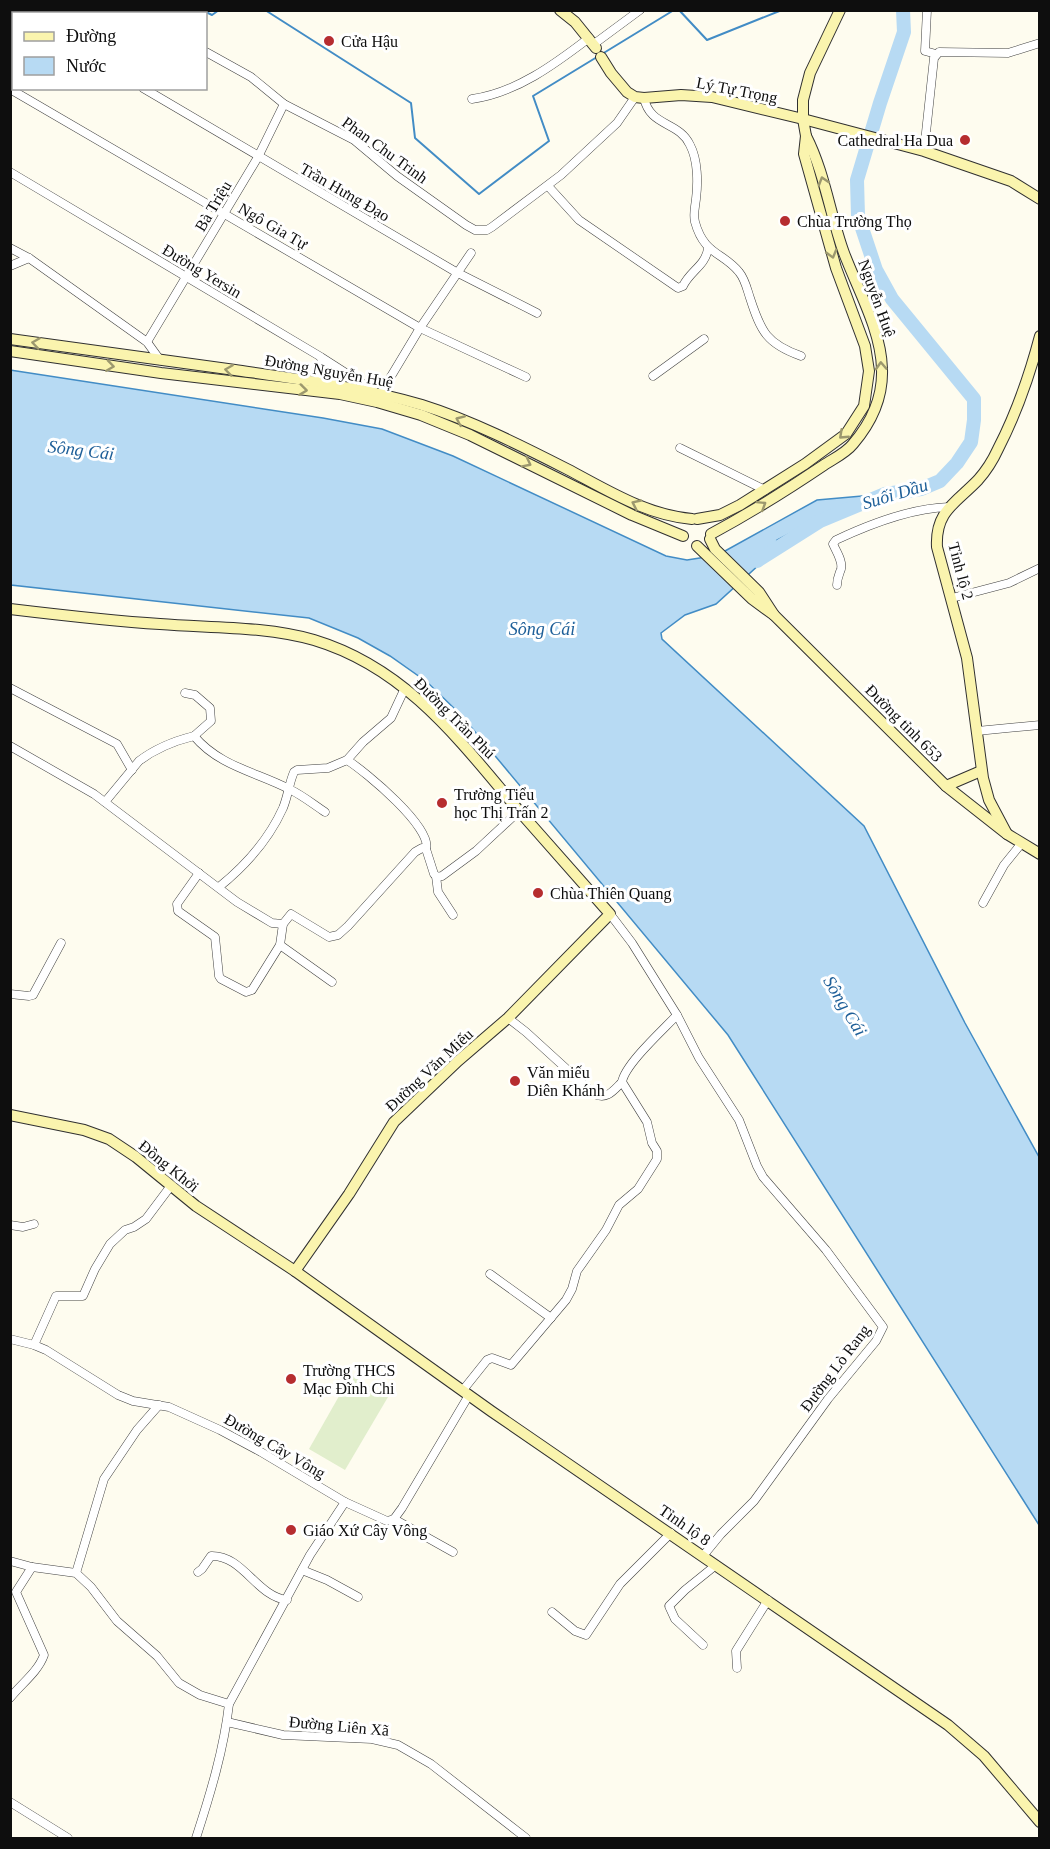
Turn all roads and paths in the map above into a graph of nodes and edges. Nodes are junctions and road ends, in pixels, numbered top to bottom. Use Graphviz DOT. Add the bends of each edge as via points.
graph roads {
  1 [pos="560,10"];
  2 [pos="640,10"];
  3 [pos="840,10"];
  4 [pos="927,10"];
  5 [pos="1040,43"];
  6 [pos="595,47"];
  7 [pos="207,53"];
  8 [pos="936,54"];
  9 [pos="14,90"];
  10 [pos="146,90"];
  11 [pos="640,98"];
  12 [pos="472,99"];
  13 [pos="284,104"];
  14 [pos="803,119"];
  15 [pos="924,151"];
  16 [pos="258,157"];
  17 [pos="10,172"];
  18 [pos="548,186"];
  19 [pos="1040,199"];
  20 [pos="223,213"];
  21 [pos="10,248"];
  22 [pos="708,249"];
  23 [pos="471,253"];
  24 [pos="29,258"];
  25 [pos="10,266"];
  26 [pos="456,272"];
  27 [pos="187,278"];
  28 [pos="537,313"];
  29 [pos="420,328"];
  30 [pos="1040,336"];
  31 [pos="10,339"];
  32 [pos="704,339"];
  33 [pos="147,342"];
  34 [pos="1038,348"];
  35 [pos="10,351"];
  36 [pos="321,357"];
  37 [pos="801,357"];
  38 [pos="160,360"];
  39 [pos="161,373"];
  40 [pos="653,376"];
  41 [pos="526,377"];
  42 [pos="313,381"];
  43 [pos="378,398"];
  44 [pos="680,448"];
  45 [pos="555,463"];
  46 [pos="808,469"];
  47 [pos="549,474"];
  48 [pos="765,490"];
  49 [pos="949,507"];
  50 [pos="695,519"];
  51 [pos="683,536"];
  52 [pos="711,536"];
  53 [pos="697,546"];
  54 [pos="715,556"];
  55 [pos="1040,568"];
  56 [pos="837,585"];
  57 [pos="952,598"];
  58 [pos="10,609"];
  59 [pos="10,688"];
  60 [pos="405,688"];
  61 [pos="185,693"];
  62 [pos="1040,725"];
  63 [pos="977,731"];
  64 [pos="194,736"];
  65 [pos="10,746"];
  66 [pos="347,760"];
  67 [pos="132,770"];
  68 [pos="981,771"];
  69 [pos="946,786"];
  70 [pos="290,789"];
  71 [pos="105,802"];
  72 [pos="519,811"];
  73 [pos="325,812"];
  74 [pos="1007,834"];
  75 [pos="1022,844"];
  76 [pos="426,849"];
  77 [pos="1040,854"];
  78 [pos="199,873"];
  79 [pos="436,876"];
  80 [pos="219,887"];
  81 [pos="983,903"];
  82 [pos="610,914"];
  83 [pos="453,915"];
  84 [pos="283,924"];
  85 [pos="61,943"];
  86 [pos="280,945"];
  87 [pos="332,982"];
  88 [pos="10,994"];
  89 [pos="677,1015"];
  90 [pos="508,1018"];
  91 [pos="622,1082"];
  92 [pos="10,1115"];
  93 [pos="170,1187"];
  94 [pos="34,1224"];
  95 [pos="10,1225"];
  96 [pos="295,1271"];
  97 [pos="490,1274"];
  98 [pos="551,1318"];
  99 [pos="10,1339"];
  100 [pos="34,1345"];
  101 [pos="466,1392"];
  102 [pos="159,1405"];
  103 [pos="345,1502"];
  104 [pos="394,1519"];
  105 [pos="671,1533"];
  106 [pos="453,1552"];
  107 [pos="704,1556"];
  108 [pos="10,1561"];
  109 [pos="716,1565"];
  110 [pos="32,1567"];
  111 [pos="302,1570"];
  112 [pos="198,1572"];
  113 [pos="76,1573"];
  114 [pos="358,1597"];
  115 [pos="287,1600"];
  116 [pos="768,1600"];
  117 [pos="552,1612"];
  118 [pos="703,1645"];
  119 [pos="737,1668"];
  120 [pos="10,1698"];
  121 [pos="229,1704"];
  122 [pos="227,1722"];
  123 [pos="10,1802"];
  124 [pos="1040,1822"];
  125 [pos="68,1839"];
  126 [pos="196,1839"];
  127 [pos="526,1839"];
  1 -- 6 [label="main road"];
  2 -- 6 [label="street"];
  3 -- 14 [label="main road, Nguyễn Huệ" via="810,73"];
  4 -- 8 [label="street" via="925,51"];
  5 -- 8 [label="street" via="1008,53"];
  6 -- 11 [label="main road" via="627,92"];
  6 -- 12 [label="street" via="492,96"];
  7 -- 13 [label="street, Phan Chu Trinh" via="251,77"];
  8 -- 15 [label="street"];
  9 -- 20 [label="street, Ngô Gia Tự"];
  10 -- 16 [label="street, Trần Hưng Đạo"];
  11 -- 14 [label="main road, Lý Tự Trọng" via="712,97"];
  11 -- 18 [label="street"];
  11 -- 22 [label="street" via="650,114 680,132 690,145 696,170 694,219"];
  13 -- 16 [label="street, Bà Triệu"];
  13 -- 18 [label="street, Phan Chu Trinh" via="354,140 475,230 487,230 504,220"];
  14 -- 15 [label="main road, Lý Tự Trọng"];
  14 -- 46 [label="main road, Nguyễn Huệ" via="843,249 874,330 882,371 874,414 852,446"];
  15 -- 19 [label="main road" via="1011,181"];
  16 -- 20 [label="street, Bà Triệu"];
  16 -- 26 [label="street, Trần Hưng Đạo"];
  17 -- 27 [label="street, Đường Yersin"];
  18 -- 22 [label="street" via="579,220 678,288 704,262"];
  20 -- 27 [label="street, Bà Triệu"];
  20 -- 29 [label="street, Ngô Gia Tự"];
  21 -- 24 [label="street"];
  22 -- 37 [label="street" via="741,275 759,323 772,342"];
  23 -- 26 [label="street"];
  24 -- 25 [label="street"];
  24 -- 33 [label="street"];
  26 -- 28 [label="street, Trần Hưng Đạo"];
  26 -- 29 [label="street"];
  27 -- 33 [label="street, Bà Triệu"];
  27 -- 36 [label="street, Đường Yersin"];
  29 -- 41 [label="street, Ngô Gia Tự"];
  29 -- 43 [label="street"];
  30 -- 34 [label="main road, Tỉnh lộ 2"];
  38 -- 31 [label="main road, Đường Nguyễn Huệ, one-way"];
  32 -- 40 [label="street"];
  33 -- 38 [label="street"];
  34 -- 49 [label="main road, Tỉnh lộ 2" via="998,449 983,473"];
  35 -- 39 [label="main road, Đường Nguyễn Huệ, one-way"];
  36 -- 42 [label="street" via="324,368"];
  36 -- 43 [label="street, Đường Yersin"];
  38 -- 39 [label="main road"];
  42 -- 38 [label="main road, Đường Nguyễn Huệ, one-way"];
  39 -- 43 [label="main road, Đường Nguyễn Huệ, one-way"];
  42 -- 43 [label="main road, Đường Nguyễn Huệ"];
  45 -- 43 [label="main road, Đường Nguyễn Huệ, one-way" via="447,414"];
  43 -- 47 [label="main road, Đường Nguyễn Huệ, one-way" via="461,431"];
  44 -- 48 [label="street"];
  45 -- 47 [label="main road"];
  50 -- 45 [label="main road, Đường Nguyễn Huệ, one-way" via="656,513"];
  46 -- 48 [label="main road, Nguyễn Huệ"];
  52 -- 46 [label="main road, Nguyễn Huệ, one-way"];
  47 -- 51 [label="main road, Đường Nguyễn Huệ"];
  48 -- 50 [label="main road, Nguyễn Huệ" via="720,514"];
  49 -- 56 [label="street" via="933,507 887,520 836,540 833,544 841,569"];
  49 -- 57 [label="main road, Tỉnh lộ 2" via="941,518 937,540"];
  50 -- 51 [label="main road" via="682,524"];
  50 -- 52 [label="main road" via="707,524"];
  51 -- 53 [label="main road"];
  52 -- 53 [label="main road" via="705,546"];
  52 -- 54 [label="main road, Đường tỉnh 653"];
  53 -- 54 [label="main road, Đường tỉnh 653"];
  54 -- 69 [label="main road, Đường tỉnh 653"];
  55 -- 57 [label="street" via="1009,583"];
  57 -- 63 [label="main road, Tỉnh lộ 2" via="967,658"];
  58 -- 60 [label="main road, Đường Trần Phú" via="286,634 348,653"];
  59 -- 67 [label="street" via="117,744"];
  60 -- 66 [label="street" via="391,718"];
  60 -- 72 [label="main road, Đường Trần Phú" via="444,724"];
  61 -- 64 [label="street" via="195,695 210,708 211,721"];
  62 -- 63 [label="street"];
  63 -- 68 [label="main road, Tỉnh lộ 2"];
  64 -- 67 [label="street" via="172,741 139,761"];
  64 -- 70 [label="street" via="225,761"];
  65 -- 71 [label="street"];
  66 -- 70 [label="street" via="328,768 297,770"];
  66 -- 76 [label="street" via="379,783 401,806 426,837"];
  67 -- 71 [label="street"];
  68 -- 69 [label="main road"];
  68 -- 74 [label="main road, Tỉnh lộ 2" via="989,800"];
  69 -- 74 [label="main road, Đường tỉnh 653"];
  70 -- 73 [label="street"];
  70 -- 80 [label="street" via="266,839"];
  71 -- 78 [label="street"];
  72 -- 79 [label="street" via="476,851 442,876"];
  72 -- 82 [label="main road, Đường Trần Phú"];
  74 -- 75 [label="main road, Đường tỉnh 653"];
  75 -- 77 [label="main road"];
  75 -- 81 [label="street" via="1004,865"];
  76 -- 79 [label="street"];
  76 -- 84 [label="street" via="415,852 338,935 330,937 294,914"];
  78 -- 80 [label="street"];
  78 -- 86 [label="street" via="177,908 215,937 221,979 240,991 250,991"];
  79 -- 83 [label="street" via="438,892"];
  80 -- 84 [label="street" via="261,917"];
  82 -- 89 [label="street"];
  82 -- 90 [label="main road, Đường Văn Miếu"];
  84 -- 86 [label="street"];
  85 -- 88 [label="street" via="33,995"];
  86 -- 87 [label="street"];
  89 -- 91 [label="street" via="629,1068"];
  89 -- 107 [label="street, Đường Lò Rang" via="739,1120 757,1166 883,1327 754,1501"];
  90 -- 91 [label="street" via="594,1094 606,1096"];
  90 -- 96 [label="main road, Đường Văn Miếu" via="394,1122 350,1194"];
  91 -- 98 [label="street" via="646,1122 657,1159 638,1189 619,1205 578,1270 569,1295"];
  92 -- 93 [label="main road, Đồng Khởi" via="98,1134 136,1157"];
  93 -- 96 [label="main road, Đồng Khởi"];
  93 -- 100 [label="street" via="146,1219 110,1244 83,1296 56,1296"];
  94 -- 95 [label="street"];
  96 -- 101 [label="main road, Tỉnh lộ 8"];
  97 -- 98 [label="street"];
  98 -- 101 [label="street" via="514,1363 490,1358"];
  99 -- 100 [label="street, Đường Cây Vông"];
  100 -- 102 [label="street, Đường Cây Vông" via="118,1395"];
  101 -- 104 [label="street"];
  101 -- 105 [label="main road, Tỉnh lộ 8"];
  102 -- 103 [label="street, Đường Cây Vông" via="220,1430"];
  102 -- 113 [label="street" via="104,1479"];
  103 -- 104 [label="street, Đường Cây Vông" via="384,1520"];
  103 -- 111 [label="street"];
  104 -- 106 [label="street, Đường Cây Vông"];
  105 -- 107 [label="main road, Tỉnh lộ 8"];
  105 -- 117 [label="street" via="620,1584 586,1635"];
  107 -- 109 [label="main road, Tỉnh lộ 8"];
  108 -- 110 [label="street"];
  109 -- 116 [label="main road, Tỉnh lộ 8"];
  109 -- 118 [label="street" via="669,1606 675,1619"];
  110 -- 113 [label="street"];
  110 -- 120 [label="street" via="16,1592 44,1655"];
  111 -- 114 [label="street"];
  111 -- 115 [label="street"];
  112 -- 115 [label="street" via="210,1556 219,1555 242,1569 267,1593"];
  113 -- 121 [label="street" via="179,1683"];
  115 -- 121 [label="street"];
  116 -- 119 [label="street" via="735,1651"];
  116 -- 124 [label="main road, Tỉnh lộ 8" via="959,1733 984,1756"];
  121 -- 122 [label="street"];
  122 -- 126 [label="street"];
  122 -- 127 [label="street, Đường Liên Xã" via="304,1737 372,1739 398,1745 431,1764"];
  123 -- 125 [label="street"];
}
